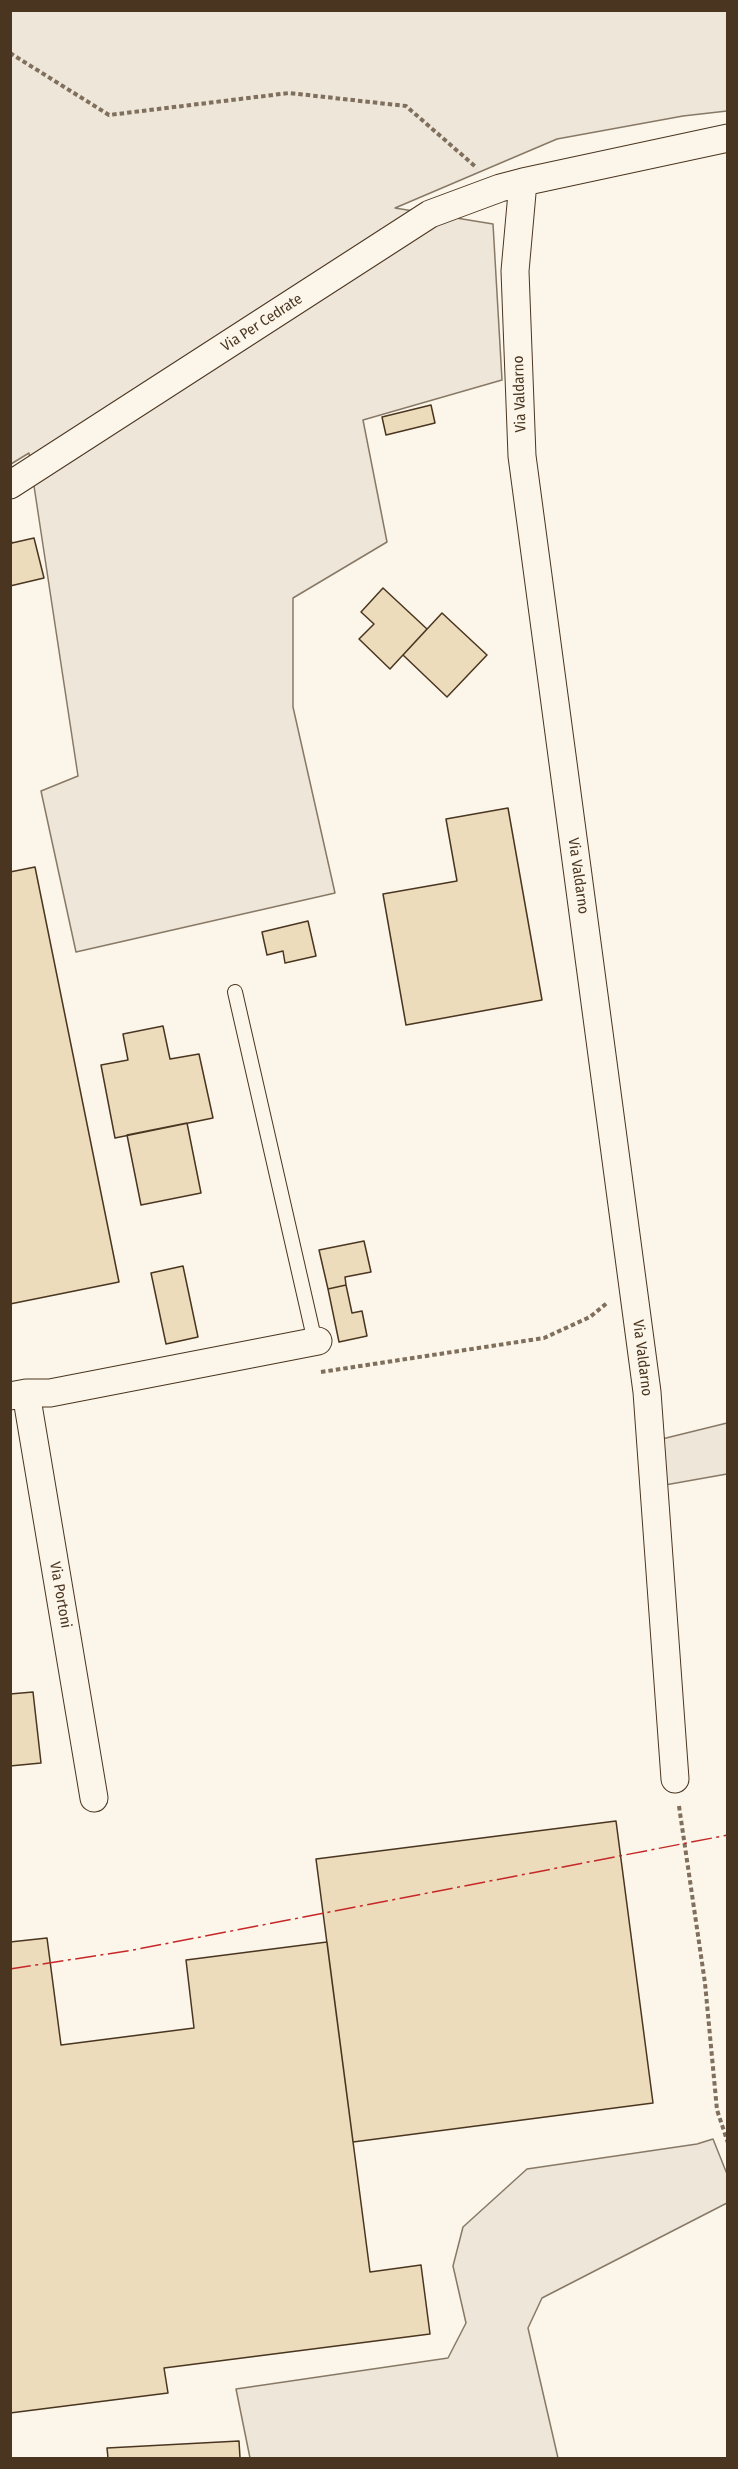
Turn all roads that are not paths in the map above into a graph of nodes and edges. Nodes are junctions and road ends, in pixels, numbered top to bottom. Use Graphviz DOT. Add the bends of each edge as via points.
graph roads {
  1 [pos="728,138"];
  2 [pos="512,185"];
  3 [pos="10,485"];
  4 [pos="235,992"];
  5 [pos="316,1341"];
  6 [pos="18,1394"];
  7 [pos="675,1779"];
  8 [pos="94,1798"];
  1 -- 2 [label="street"];
  2 -- 3 [label="street, Via Per Cedrate" via="430,214"];
  2 -- 7 [label="street, Via Valdarno" via="522,456 647,1392"];
  4 -- 5 [label="lane"];
  5 -- 6 [label="street, Via Portoni" via="50,1393"];
  6 -- 8 [label="street, Via Portoni"];
}
